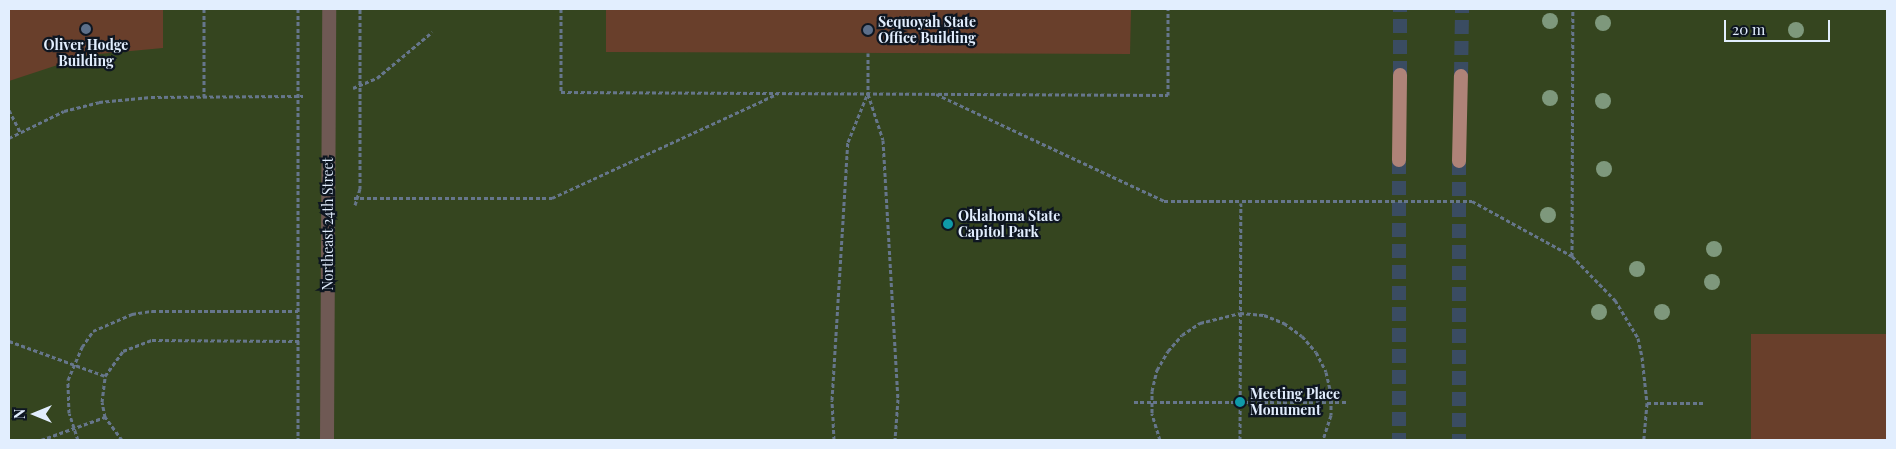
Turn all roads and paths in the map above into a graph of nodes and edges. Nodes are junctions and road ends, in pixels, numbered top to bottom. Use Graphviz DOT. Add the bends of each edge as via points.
graph roads {
  1 [pos="204,9"];
  2 [pos="298,9"];
  3 [pos="329,9"];
  4 [pos="360,9"];
  5 [pos="561,9"];
  6 [pos="1168,9"];
  7 [pos="1573,9"];
  8 [pos="432,32"];
  9 [pos="868,53"];
  10 [pos="1400,75"];
  11 [pos="1462,76"];
  12 [pos="361,85"];
  13 [pos="329,93"];
  14 [pos="777,93"];
  15 [pos="868,94"];
  16 [pos="936,94"];
  17 [pos="204,97"];
  18 [pos="298,97"];
  19 [pos="9,110"];
  20 [pos="20,132"];
  21 [pos="9,138"];
  22 [pos="1399,160"];
  23 [pos="1458,161"];
  24 [pos="298,198"];
  25 [pos="328,198"];
  26 [pos="357,198"];
  27 [pos="1241,203"];
  28 [pos="355,207"];
  29 [pos="1572,256"];
  30 [pos="298,311"];
  31 [pos="1240,313"];
  32 [pos="9,340"];
  33 [pos="299,341"];
  34 [pos="73,365"];
  35 [pos="105,376"];
  36 [pos="1134,402"];
  37 [pos="1152,402"];
  38 [pos="1240,402"];
  39 [pos="1331,402"];
  40 [pos="1348,402"];
  41 [pos="1647,403"];
  42 [pos="1705,403"];
  43 [pos="105,417"];
  44 [pos="73,428"];
  45 [pos="41,440"];
  46 [pos="78,440"];
  47 [pos="122,440"];
  48 [pos="298,440"];
  49 [pos="328,440"];
  50 [pos="834,440"];
  51 [pos="895,440"];
  52 [pos="1160,440"];
  53 [pos="1240,440"];
  54 [pos="1323,440"];
  55 [pos="1644,440"];
  1 -- 17 [label="path"];
  2 -- 18 [label="path"];
  3 -- 13 [label="street, Northeast 24th Street"];
  4 -- 12 [label="path"];
  5 -- 14 [label="path" via="561,92"];
  6 -- 16 [label="path" via="1168,95"];
  7 -- 29 [label="path"];
  8 -- 12 [label="path" via="377,78"];
  9 -- 15 [label="path"];
  10 -- 22 [label="main road"];
  11 -- 23 [label="main road"];
  12 -- 13 [label="path"];
  12 -- 26 [label="path"];
  13 -- 18 [label="path"];
  13 -- 25 [label="street, Northeast 24th Street"];
  14 -- 15 [label="path"];
  14 -- 26 [label="path" via="552,198"];
  15 -- 16 [label="path"];
  15 -- 50 [label="path" via="848,142 832,400"];
  15 -- 51 [label="path" via="883,140 898,399"];
  16 -- 27 [label="path" via="1164,201"];
  17 -- 18 [label="path"];
  17 -- 20 [label="path" via="98,102 64,111"];
  18 -- 24 [label="path"];
  19 -- 20 [label="path"];
  20 -- 21 [label="path"];
  24 -- 25 [label="path"];
  24 -- 30 [label="path"];
  25 -- 26 [label="path"];
  25 -- 49 [label="street, Northeast 24th Street"];
  26 -- 28 [label="path"];
  27 -- 29 [label="path" via="1472,201"];
  27 -- 31 [label="path"];
  29 -- 41 [label="path" via="1615,300 1638,338"];
  30 -- 33 [label="path"];
  30 -- 34 [label="path" via="152,311 132,314 93,332"];
  31 -- 37 [label="path" via="1200,323 1182,335 1157,370"];
  31 -- 38 [label="path"];
  31 -- 39 [label="path" via="1284,323 1302,336 1326,372"];
  32 -- 34 [label="path"];
  33 -- 35 [label="path" via="152,340 123,351"];
  33 -- 48 [label="path"];
  34 -- 35 [label="path"];
  34 -- 44 [label="path" via="67,397"];
  35 -- 43 [label="path" via="102,402"];
  36 -- 37 [label="path"];
  37 -- 38 [label="path"];
  37 -- 52 [label="path"];
  38 -- 39 [label="path"];
  38 -- 53 [label="path"];
  39 -- 40 [label="path"];
  39 -- 54 [label="path"];
  41 -- 42 [label="path"];
  41 -- 55 [label="path"];
  43 -- 44 [label="path"];
  43 -- 47 [label="path"];
  44 -- 45 [label="path"];
  44 -- 46 [label="path"];
}
